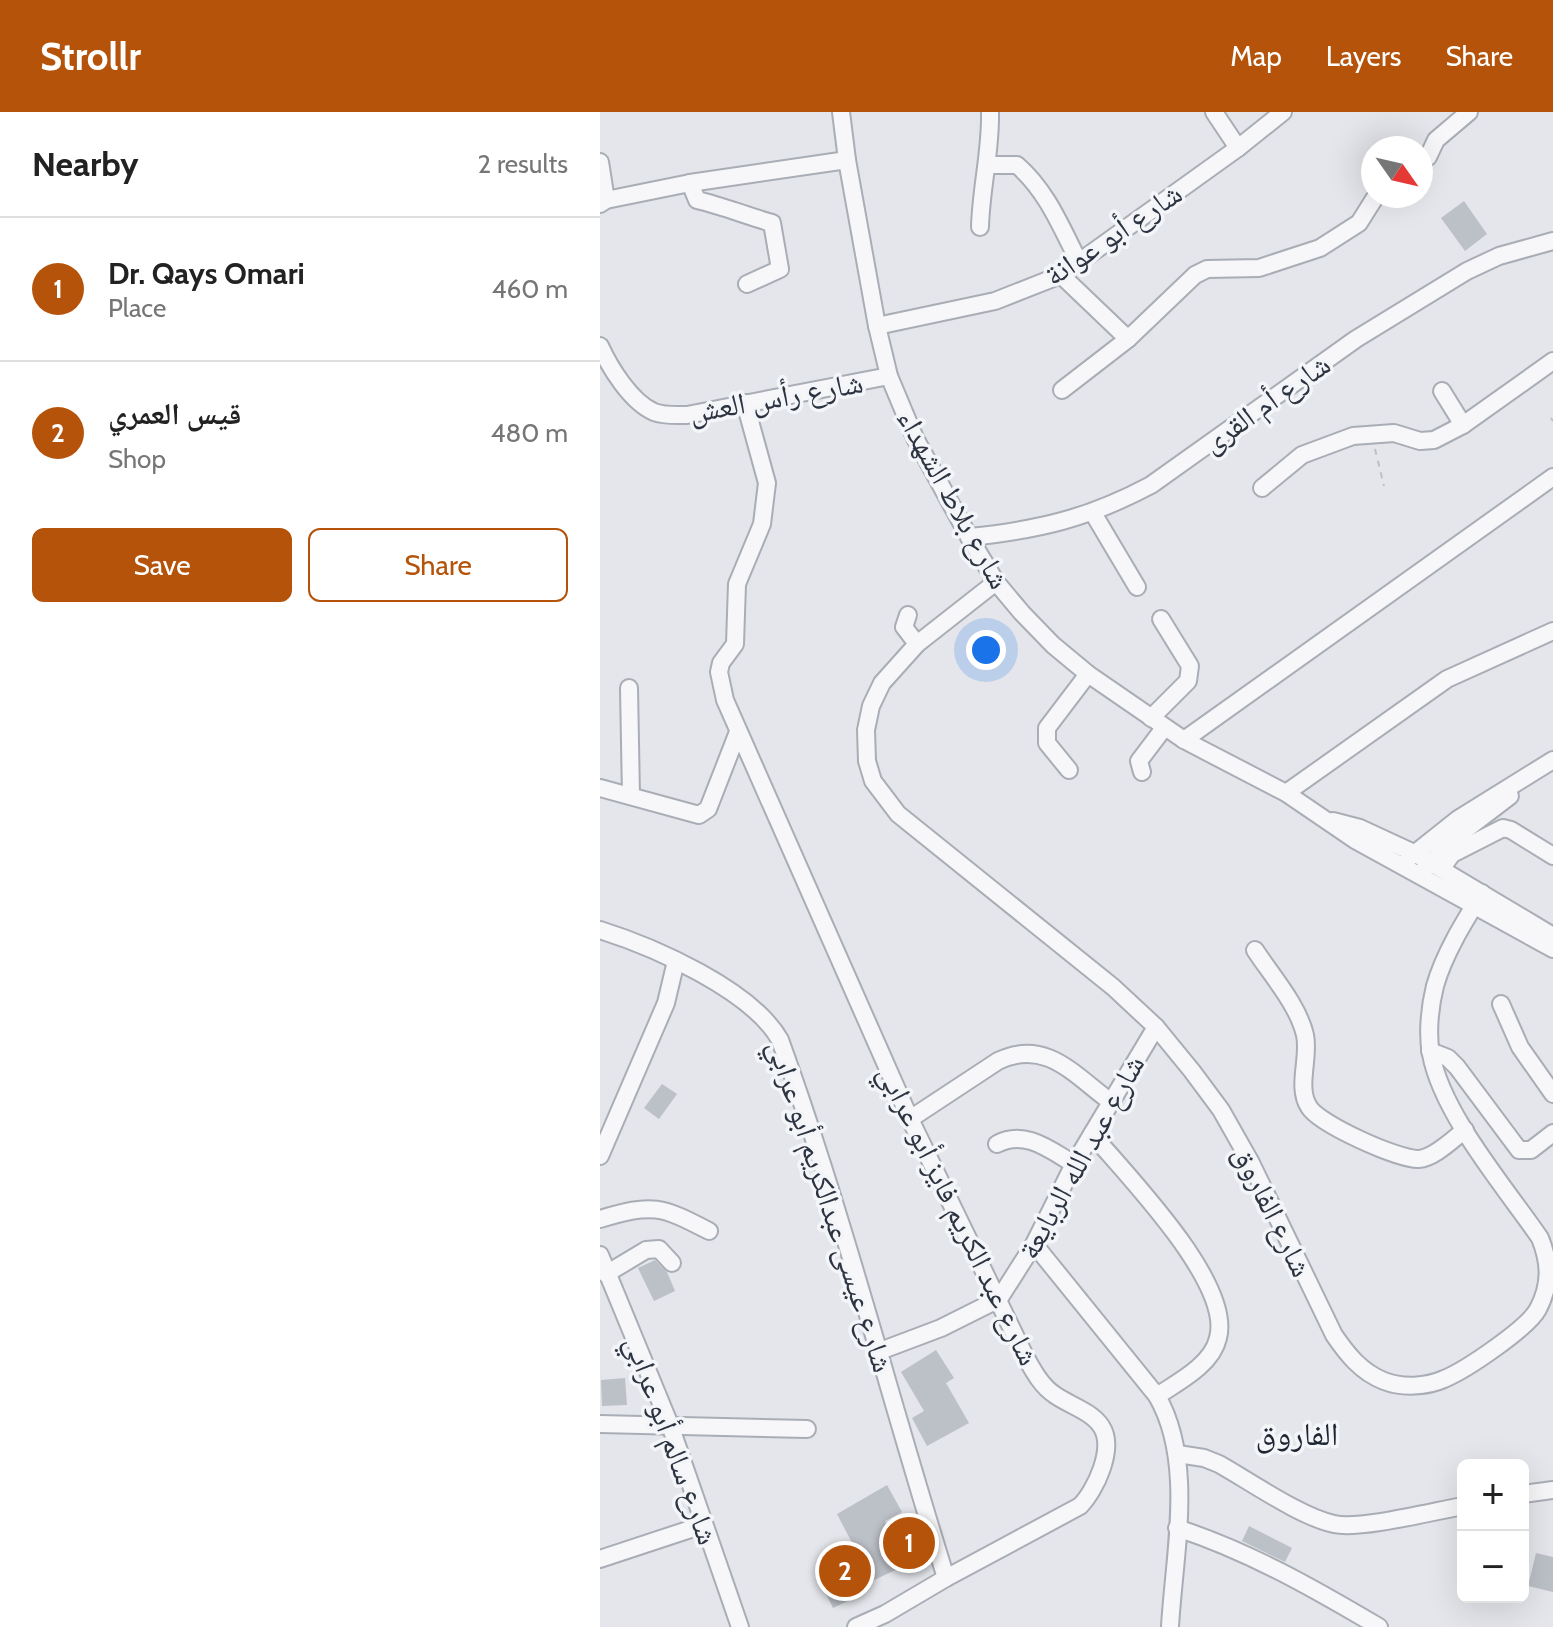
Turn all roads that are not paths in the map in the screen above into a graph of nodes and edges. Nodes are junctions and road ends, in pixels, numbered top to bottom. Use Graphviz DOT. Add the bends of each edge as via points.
graph roads {
  1 [pos="841,112"];
  2 [pos="990,112"];
  3 [pos="1214,112"];
  4 [pos="1283,112"];
  5 [pos="1469,112"];
  6 [pos="1433,146"];
  7 [pos="1238,148"];
  8 [pos="847,160"];
  9 [pos="600,162"];
  10 [pos="987,165"];
  11 [pos="690,183"];
  12 [pos="603,202"];
  13 [pos="1368,208"];
  14 [pos="980,227"];
  15 [pos="1553,241"];
  16 [pos="1079,262"];
  17 [pos="1061,275"];
  18 [pos="747,284"];
  19 [pos="877,326"];
  20 [pos="1128,339"];
  21 [pos="601,353"];
  22 [pos="1553,361"];
  23 [pos="889,376"];
  24 [pos="1062,390"];
  25 [pos="1442,391"];
  26 [pos="745,403"];
  27 [pos="1463,425"];
  28 [pos="1553,477"];
  29 [pos="1262,488"];
  30 [pos="1093,513"];
  31 [pos="969,537"];
  32 [pos="996,582"];
  33 [pos="1137,587"];
  34 [pos="908,615"];
  35 [pos="1161,619"];
  36 [pos="1553,631"];
  37 [pos="917,644"];
  38 [pos="1088,674"];
  39 [pos="629,688"];
  40 [pos="1157,723"];
  41 [pos="738,732"];
  42 [pos="1184,740"];
  43 [pos="1552,761"];
  44 [pos="1069,770"];
  45 [pos="1142,772"];
  46 [pos="600,788"];
  47 [pos="1286,793"];
  48 [pos="631,796"];
  49 [pos="1553,856"];
  50 [pos="1408,859"];
  51 [pos="1430,869"];
  52 [pos="1478,900"];
  53 [pos="600,930"];
  54 [pos="1553,936"];
  55 [pos="1553,949"];
  56 [pos="1255,950"];
  57 [pos="676,961"];
  58 [pos="1501,1004"];
  59 [pos="1156,1027"];
  60 [pos="1430,1051"];
  61 [pos="1553,1094"];
  62 [pos="1111,1102"];
  63 [pos="910,1119"];
  64 [pos="1465,1130"];
  65 [pos="1553,1133"];
  66 [pos="1092,1134"];
  67 [pos="997,1144"];
  68 [pos="600,1156"];
  69 [pos="1074,1164"];
  70 [pos="600,1219"];
  71 [pos="709,1231"];
  72 [pos="1034,1244"];
  73 [pos="600,1255"];
  74 [pos="672,1263"];
  75 [pos="606,1274"];
  76 [pos="999,1299"];
  77 [pos="880,1351"];
  78 [pos="1157,1396"];
  79 [pos="600,1424"];
  80 [pos="670,1425"];
  81 [pos="807,1429"];
  82 [pos="1178,1454"];
  83 [pos="1553,1490"];
  84 [pos="1529,1493"];
  85 [pos="1457,1507"];
  86 [pos="703,1525"];
  87 [pos="1177,1528"];
  88 [pos="600,1559"];
  89 [pos="946,1578"];
  90 [pos="888,1620"];
  91 [pos="740,1627"];
  92 [pos="856,1627"];
  93 [pos="1170,1627"];
  94 [pos="1379,1627"];
  1 -- 8 [label="street, شارع بلاط الشهداء"];
  2 -- 10 [label="street"];
  3 -- 7 [label="street"];
  4 -- 7 [label="street, شارع أبو عوانة"];
  5 -- 6 [label="street"];
  7 -- 16 [label="street, شارع أبو عوانة"];
  8 -- 11 [label="street"];
  8 -- 19 [label="street, شارع بلاط الشهداء"];
  9 -- 12 [label="street"];
  10 -- 14 [label="street"];
  10 -- 16 [label="street" via="1017,165 1031,177"];
  11 -- 12 [label="street"];
  11 -- 18 [label="street" via="697,200 772,223 780,269"];
  13 -- 20 [label="street" via="1359,223 1320,248 1259,268 1207,269 1195,275"];
  15 -- 30 [label="street, شارع أم القرى" via="1467,271 1356,339 1151,485"];
  16 -- 17 [label="street, شارع أبو عوانة"];
  17 -- 19 [label="street, شارع أبو عوانة" via="995,301"];
  17 -- 20 [label="street"];
  19 -- 23 [label="street, شارع بلاط الشهداء"];
  20 -- 24 [label="street"];
  21 -- 26 [label="street, شارع رأس العش" via="626,374 636,399 655,413 687,415"];
  22 -- 27 [label="street"];
  23 -- 26 [label="street, شارع رأس العش"];
  23 -- 31 [label="street, شارع بلاط الشهداء" via="915,438"];
  25 -- 27 [label="street"];
  26 -- 41 [label="street, شارع عبد الكريم فايز أبو عرابي" via="765,469 766,498 762,524 737,584 735,644 721,663 719,680"];
  27 -- 29 [label="street" via="1434,440 1394,433 1353,436 1302,455"];
  28 -- 42 [label="street"];
  30 -- 31 [label="street, شارع أم القرى" via="1018,532"];
  30 -- 33 [label="street"];
  31 -- 32 [label="street, شارع بلاط الشهداء"];
  32 -- 37 [label="street, شارع الفاروق"];
  32 -- 38 [label="street, شارع بلاط الشهداء" via="1053,645"];
  34 -- 37 [label="street" via="904,627"];
  35 -- 40 [label="street" via="1191,674"];
  36 -- 47 [label="street" via="1447,679"];
  37 -- 59 [label="street, شارع الفاروق" via="871,706 866,730 873,781 898,814"];
  38 -- 40 [label="street, شارع بلاط الشهداء"];
  38 -- 44 [label="street" via="1047,728 1047,743"];
  39 -- 48 [label="street"];
  40 -- 42 [label="street, شارع بلاط الشهداء"];
  40 -- 45 [label="street" via="1139,761"];
  41 -- 48 [label="street" via="703,814"];
  41 -- 63 [label="street, شارع عبد الكريم فايز أبو عرابي"];
  42 -- 47 [label="street, شارع بلاط الشهداء"];
  43 -- 50 [label="street" via="1502,790"];
  43 -- 51 [label="street" via="1451,841"];
  46 -- 48 [label="street"];
  47 -- 50 [label="street, شارع بلاط الشهداء" via="1327,820 1360,828"];
  49 -- 51 [label="street" via="1503,828"];
  50 -- 51 [label="street, شارع بلاط الشهداء"];
  51 -- 52 [label="street, شارع بلاط الشهداء"];
  52 -- 54 [label="street, شارع بلاط الشهداء"];
  52 -- 55 [label="street, شارع بلاط الشهداء"];
  52 -- 60 [label="street, شارع الفاروق" via="1435,986"];
  53 -- 57 [label="street, شارع عيسى عبدالكريم أبو عرابي"];
  56 -- 64 [label="street" via="1299,1018 1307,1056 1305,1098 1313,1112 1334,1126 1416,1159"];
  57 -- 68 [label="street" via="666,1003"];
  57 -- 77 [label="street, شارع عيسى عبدالكريم أبو عرابي" via="756,1010 780,1040"];
  58 -- 61 [label="street" via="1520,1047"];
  59 -- 62 [label="street, شارع عبد الله الربايعة"];
  59 -- 64 [label="street, شارع الفاروق" via="1221,1110 1334,1335 1351,1358 1383,1380 1404,1386 1445,1378 1527,1324 1545,1294 1549,1274 1540,1238"];
  60 -- 64 [label="street, شارع الفاروق" via="1436,1076"];
  60 -- 65 [label="street" via="1457,1067 1519,1150 1531,1150"];
  62 -- 63 [label="street" via="1047,1055 1029,1052 998,1061"];
  62 -- 66 [label="street, شارع عبد الله الربايعة"];
  63 -- 76 [label="street, شارع عبد الكريم فايز أبو عرابي"];
  66 -- 69 [label="street, شارع عبد الله الربايعة"];
  66 -- 78 [label="street" via="1195,1258 1215,1301 1219,1330 1211,1352"];
  67 -- 69 [label="street" via="1021,1138"];
  69 -- 72 [label="street, شارع عبد الله الربايعة"];
  70 -- 71 [label="street" via="654,1208"];
  72 -- 76 [label="street, شارع عبد الله الربايعة"];
  72 -- 78 [label="street"];
  73 -- 75 [label="street, شارع سالم أبو عرابي"];
  74 -- 75 [label="street" via="659,1249 646,1250"];
  75 -- 80 [label="street, شارع سالم أبو عرابي"];
  76 -- 77 [label="street"];
  76 -- 89 [label="street, شارع عبد الكريم فايز أبو عرابي" via="1036,1377 1100,1425 1103,1462 1090,1496 1080,1506"];
  77 -- 89 [label="street, شارع عيسى عبدالكريم أبو عرابي"];
  78 -- 82 [label="street"];
  79 -- 80 [label="street"];
  80 -- 81 [label="street"];
  80 -- 86 [label="street, شارع سالم أبو عرابي"];
  82 -- 85 [label="street" via="1219,1464 1336,1525"];
  82 -- 87 [label="street"];
  83 -- 84 [label="street"];
  86 -- 88 [label="street"];
  86 -- 91 [label="street, شارع سالم أبو عرابي"];
  87 -- 93 [label="street"];
  87 -- 94 [label="street" via="1226,1544"];
  89 -- 90 [label="street, شارع عبد الكريم فايز أبو عرابي"];
  90 -- 92 [label="street, شارع عبد الكريم فايز أبو عرابي"];
}
